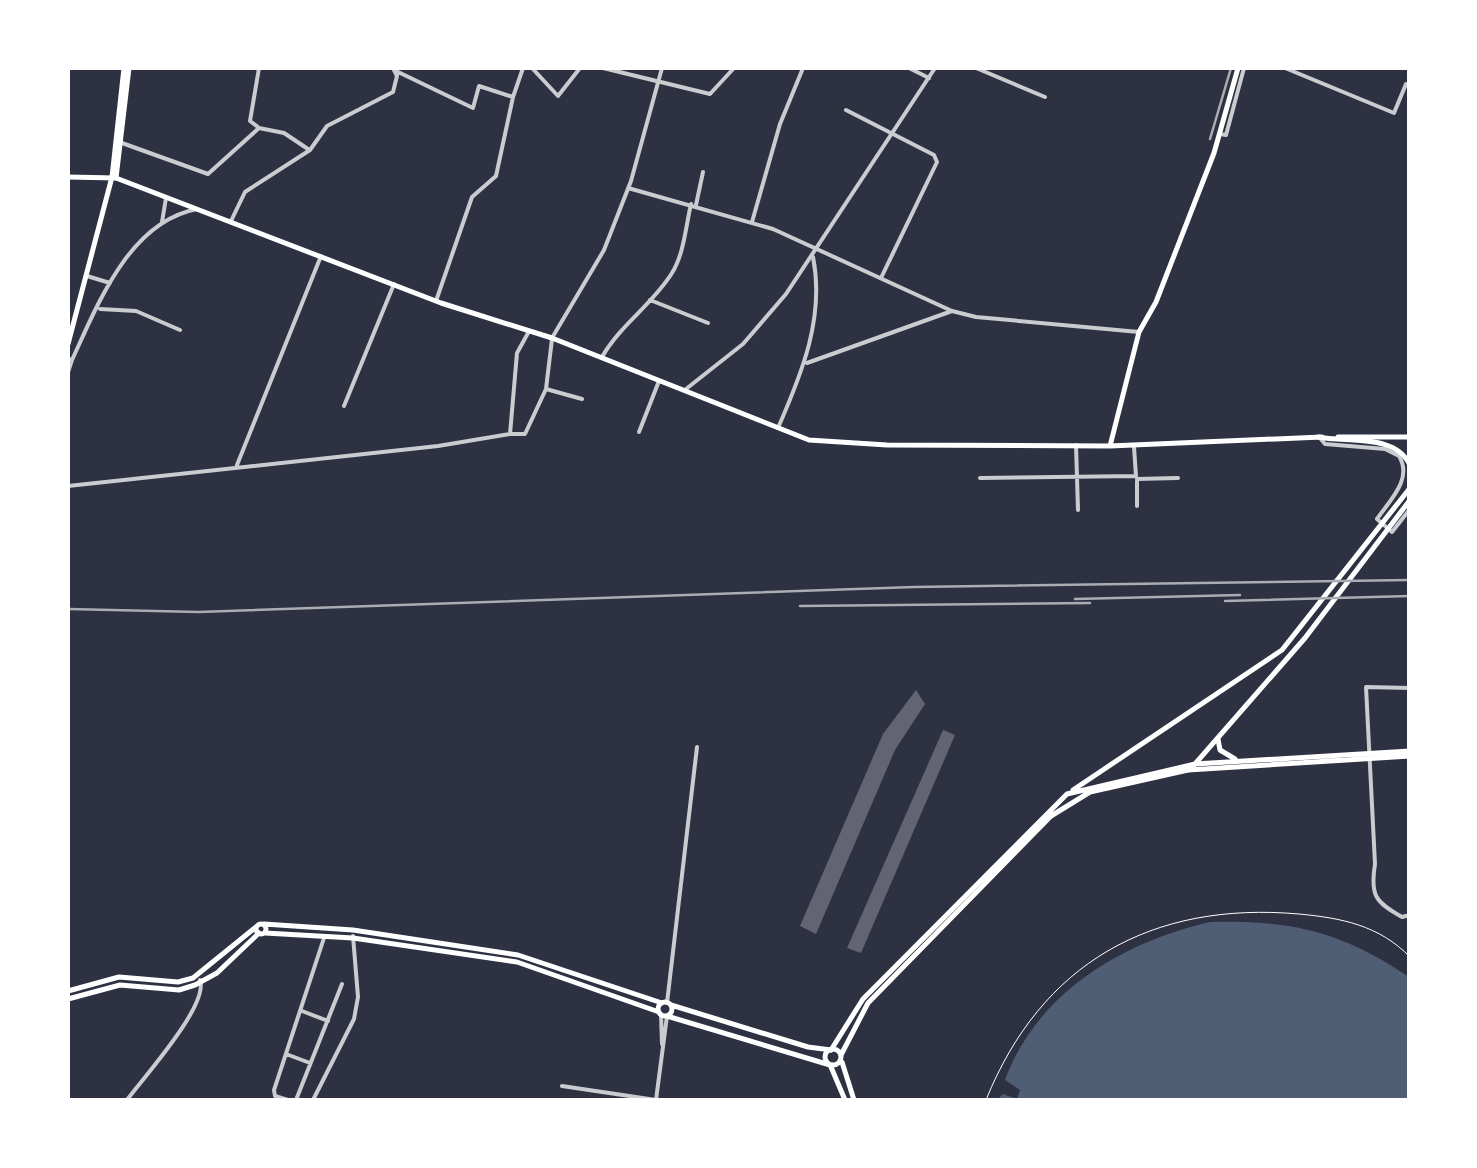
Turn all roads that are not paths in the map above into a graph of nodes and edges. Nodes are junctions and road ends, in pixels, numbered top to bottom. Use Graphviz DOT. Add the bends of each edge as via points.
graph roads {
  1 [pos="127,68"];
  2 [pos="259,68"];
  3 [pos="393,68"];
  4 [pos="523,68"];
  5 [pos="532,68"];
  6 [pos="580,68"];
  7 [pos="602,68"];
  8 [pos="662,68"];
  9 [pos="734,68"];
  10 [pos="802,68"];
  11 [pos="909,68"];
  12 [pos="936,68"];
  13 [pos="976,68"];
  14 [pos="1241,68"];
  15 [pos="1285,68"];
  16 [pos="928,78"];
  17 [pos="658,81"];
  18 [pos="1406,84"];
  19 [pos="513,97"];
  20 [pos="1044,98"];
  21 [pos="846,110"];
  22 [pos="259,128"];
  23 [pos="893,134"];
  24 [pos="117,141"];
  25 [pos="310,150"];
  26 [pos="703,172"];
  27 [pos="68,177"];
  28 [pos="114,178"];
  29 [pos="628,188"];
  30 [pos="166,197"];
  31 [pos="694,205"];
  32 [pos="197,209"];
  33 [pos="162,222"];
  34 [pos="230,222"];
  35 [pos="752,222"];
  36 [pos="820,248"];
  37 [pos="321,256"];
  38 [pos="813,257"];
  39 [pos="87,276"];
  40 [pos="881,278"];
  41 [pos="110,283"];
  42 [pos="394,284"];
  43 [pos="650,300"];
  44 [pos="436,302"];
  45 [pos="100,309"];
  46 [pos="952,311"];
  47 [pos="708,323"];
  48 [pos="180,330"];
  49 [pos="529,331"];
  50 [pos="1138,332"];
  51 [pos="552,338"];
  52 [pos="68,344"];
  53 [pos="602,358"];
  54 [pos="70,360"];
  55 [pos="807,364"];
  56 [pos="68,372"];
  57 [pos="659,381"];
  58 [pos="546,389"];
  59 [pos="684,391"];
  60 [pos="582,399"];
  61 [pos="344,406"];
  62 [pos="778,428"];
  63 [pos="639,432"];
  64 [pos="510,434"];
  65 [pos="1410,436"];
  66 [pos="1318,437"];
  67 [pos="1134,445"];
  68 [pos="1076,446"];
  69 [pos="1110,446"];
  70 [pos="1410,464"];
  71 [pos="236,466"];
  72 [pos="1136,477"];
  73 [pos="980,478"];
  74 [pos="1077,478"];
  75 [pos="1178,478"];
  76 [pos="68,486"];
  77 [pos="1409,487"];
  78 [pos="1410,500"];
  79 [pos="1137,506"];
  80 [pos="1410,509"];
  81 [pos="1078,510"];
  82 [pos="1410,688"];
  83 [pos="1219,736"];
  84 [pos="697,747"];
  85 [pos="1410,753"];
  86 [pos="1369,756"];
  87 [pos="1235,759"];
  88 [pos="1194,764"];
  89 [pos="1188,770"];
  90 [pos="1096,774"];
  91 [pos="1090,790"];
  92 [pos="1067,794"];
  93 [pos="1054,810"];
  94 [pos="1410,915"];
  95 [pos="260,931"];
  96 [pos="353,934"];
  97 [pos="325,935"];
  98 [pos="531,963"];
  99 [pos="893,974"];
  100 [pos="200,979"];
  101 [pos="342,984"];
  102 [pos="68,991"];
  103 [pos="68,999"];
  104 [pos="666,1004"];
  105 [pos="302,1012"];
  106 [pos="662,1014"];
  107 [pos="328,1021"];
  108 [pos="831,1050"];
  109 [pos="286,1054"];
  110 [pos="841,1057"];
  111 [pos="312,1064"];
  112 [pos="830,1064"];
  113 [pos="562,1086"];
  114 [pos="127,1100"];
  115 [pos="288,1100"];
  116 [pos="296,1100"];
  117 [pos="313,1100"];
  118 [pos="656,1100"];
  119 [pos="846,1100"];
  120 [pos="854,1100"];
  1 -- 24 [label="main road"];
  1 -- 28 [label="main road"];
  2 -- 22 [label="street" via="250,120"];
  3 -- 19 [label="street" via="473,108 479,86"];
  3 -- 25 [label="street" via="393,92 328,126"];
  4 -- 19 [label="street"];
  5 -- 6 [label="street" via="558,96"];
  7 -- 17 [label="street"];
  8 -- 17 [label="street"];
  9 -- 17 [label="street" via="714,94"];
  10 -- 35 [label="street"];
  11 -- 16 [label="street"];
  12 -- 16 [label="street"];
  13 -- 20 [label="street"];
  14 -- 50 [label="main road" via="1156,302"];
  15 -- 18 [label="street" via="1394,113"];
  16 -- 23 [label="street"];
  17 -- 29 [label="street"];
  19 -- 44 [label="street" via="496,176 472,197"];
  21 -- 23 [label="street"];
  22 -- 24 [label="street" via="208,174"];
  22 -- 25 [label="street" via="284,133"];
  23 -- 36 [label="street"];
  23 -- 40 [label="street" via="937,162"];
  24 -- 28 [label="main road"];
  25 -- 34 [label="street" via="245,192"];
  26 -- 31 [label="street"];
  27 -- 28 [label="main road"];
  28 -- 30 [label="main road"];
  28 -- 39 [label="main road"];
  29 -- 31 [label="street"];
  29 -- 51 [label="street" via="604,250"];
  30 -- 32 [label="main road"];
  30 -- 33 [label="street"];
  31 -- 35 [label="street"];
  31 -- 43 [label="street" via="675,269"];
  32 -- 33 [label="street"];
  32 -- 34 [label="main road"];
  33 -- 41 [label="street" via="128,252"];
  34 -- 37 [label="main road"];
  35 -- 36 [label="street"];
  36 -- 38 [label="street"];
  36 -- 40 [label="street"];
  37 -- 42 [label="main road"];
  37 -- 71 [label="street"];
  38 -- 55 [label="street" via="819,285"];
  38 -- 59 [label="street" via="743,344"];
  39 -- 41 [label="street"];
  39 -- 52 [label="main road"];
  40 -- 46 [label="street"];
  41 -- 45 [label="street"];
  42 -- 44 [label="main road"];
  42 -- 61 [label="street"];
  43 -- 47 [label="street"];
  43 -- 53 [label="street" via="617,330"];
  44 -- 49 [label="main road"];
  45 -- 48 [label="street" via="136,311"];
  45 -- 54 [label="street"];
  46 -- 50 [label="street"];
  46 -- 55 [label="street"];
  49 -- 51 [label="main road"];
  49 -- 64 [label="street" via="517,352"];
  50 -- 69 [label="main road"];
  51 -- 53 [label="main road"];
  51 -- 58 [label="street"];
  53 -- 57 [label="main road"];
  54 -- 56 [label="street"];
  55 -- 62 [label="street"];
  57 -- 59 [label="main road"];
  57 -- 63 [label="street"];
  58 -- 60 [label="street"];
  58 -- 64 [label="street" via="525,434"];
  59 -- 62 [label="main road"];
  62 -- 68 [label="main road" via="809,440 887,445"];
  64 -- 71 [label="street"];
  65 -- 66 [label="main road"];
  66 -- 67 [label="main road"];
  66 -- 70 [label="main road" via="1389,445"];
  66 -- 80 [label="street" via="1324,444 1399,456 1403,480 1377,519 1392,532"];
  67 -- 69 [label="main road"];
  67 -- 72 [label="street"];
  68 -- 69 [label="main road"];
  68 -- 74 [label="street"];
  71 -- 76 [label="street"];
  72 -- 74 [label="street"];
  72 -- 75 [label="street"];
  72 -- 79 [label="street"];
  73 -- 74 [label="street"];
  74 -- 81 [label="street"];
  77 -- 90 [label="main road" via="1282,650"];
  78 -- 83 [label="main road" via="1305,638"];
  82 -- 86 [label="street" via="1366,687"];
  83 -- 87 [label="main road" via="1220,750"];
  83 -- 88 [label="main road"];
  84 -- 104 [label="street"];
  85 -- 86 [label="main road"];
  86 -- 87 [label="main road"];
  86 -- 89 [label="main road"];
  86 -- 94 [label="street" via="1371,890 1378,903"];
  87 -- 88 [label="main road"];
  88 -- 89 [label="main road"];
  88 -- 91 [label="main road"];
  89 -- 91 [label="main road"];
  90 -- 91 [label="main road"];
  90 -- 92 [label="main road"];
  91 -- 92 [label="main road"];
  91 -- 93 [label="main road"];
  92 -- 93 [label="main road"];
  93 -- 99 [label="main road"];
  95 -- 96 [label="main road" via="264,924"];
  95 -- 97 [label="main road"];
  95 -- 100 [label="main road"];
  96 -- 97 [label="main road"];
  96 -- 98 [label="main road"];
  96 -- 117 [label="street" via="354,1019"];
  97 -- 105 [label="street"];
  98 -- 104 [label="main road"];
  98 -- 106 [label="main road"];
  99 -- 108 [label="main road" via="863,999"];
  99 -- 110 [label="main road" via="856,1019"];
  100 -- 102 [label="main road" via="119,977"];
  100 -- 103 [label="main road" via="179,990 120,985"];
  100 -- 114 [label="street" via="195,1009"];
  101 -- 107 [label="street"];
  104 -- 106 [label="main road"];
  104 -- 106 [label="main road"];
  104 -- 108 [label="main road"];
  105 -- 107 [label="street"];
  105 -- 109 [label="street"];
  106 -- 112 [label="main road"];
  106 -- 118 [label="street"];
  107 -- 111 [label="street"];
  108 -- 110 [label="main road"];
  108 -- 112 [label="main road"];
  109 -- 111 [label="street"];
  109 -- 115 [label="street" via="274,1090"];
  110 -- 112 [label="main road"];
  110 -- 120 [label="main road"];
  111 -- 116 [label="street"];
  112 -- 119 [label="main road"];
  113 -- 118 [label="street"];
}
